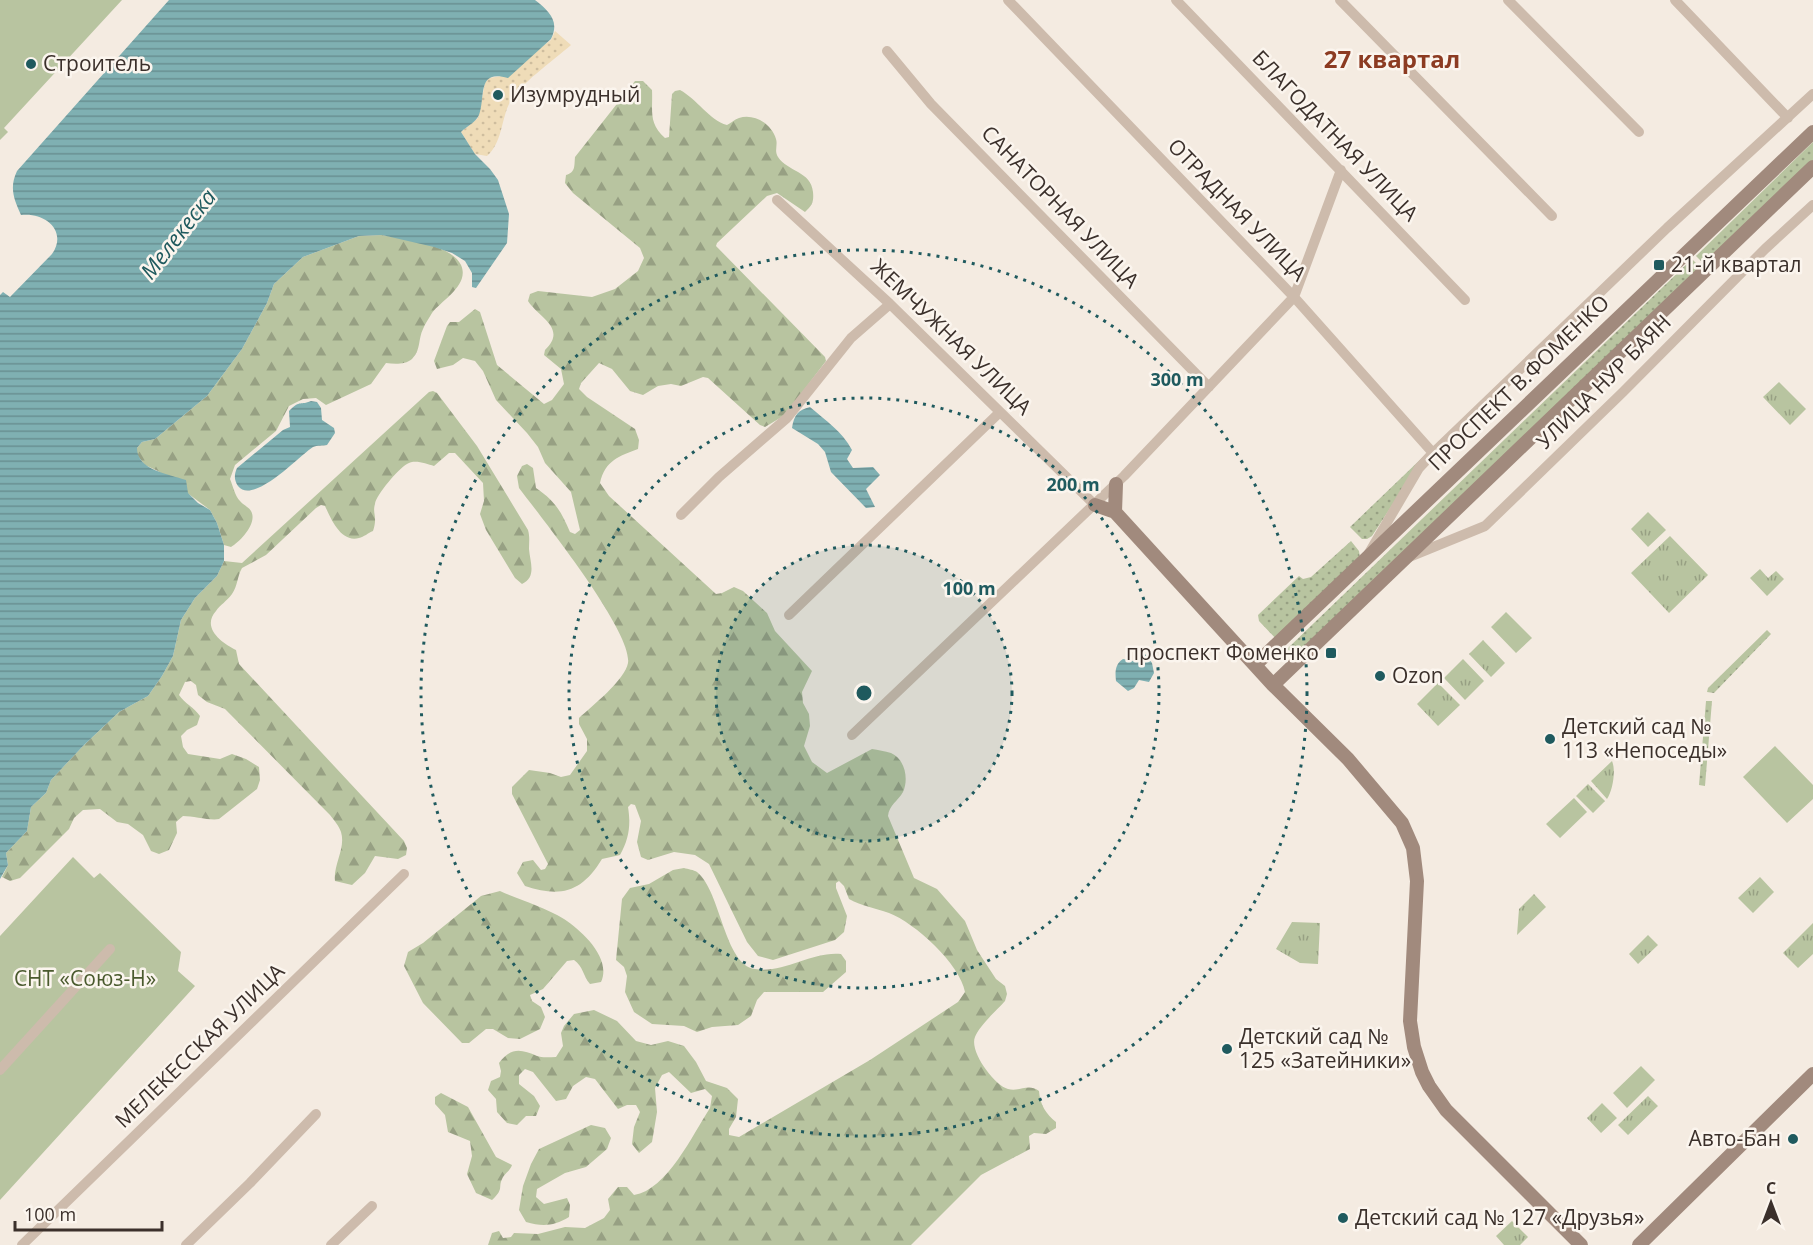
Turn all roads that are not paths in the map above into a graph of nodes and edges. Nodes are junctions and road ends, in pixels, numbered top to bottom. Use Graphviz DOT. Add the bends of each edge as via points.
graph roads {
  1 [pos="1008,0"];
  2 [pos="1176,0"];
  3 [pos="1340,0"];
  4 [pos="1508,0"];
  5 [pos="1675,0"];
  6 [pos="887,51"];
  7 [pos="1813,94"];
  8 [pos="1788,118"];
  9 [pos="1640,132"];
  10 [pos="1813,132"];
  11 [pos="1813,166"];
  12 [pos="1341,170"];
  13 [pos="777,200"];
  14 [pos="1813,205"];
  15 [pos="1552,216"];
  16 [pos="1294,297"];
  17 [pos="1466,300"];
  18 [pos="890,304"];
  19 [pos="1209,387"];
  20 [pos="1000,412"];
  21 [pos="1433,453"];
  22 [pos="1116,483"];
  23 [pos="1095,505"];
  24 [pos="1115,512"];
  25 [pos="681,515"];
  26 [pos="1403,559"];
  27 [pos="1365,562"];
  28 [pos="789,615"];
  29 [pos="1255,665"];
  30 [pos="1273,685"];
  31 [pos="852,735"];
  32 [pos="404,874"];
  33 [pos="110,949"];
  34 [pos="0,1070"];
  35 [pos="1813,1074"];
  36 [pos="316,1114"];
  37 [pos="372,1206"];
  38 [pos="22,1245"];
  39 [pos="186,1245"];
  40 [pos="331,1245"];
  41 [pos="1581,1245"];
  42 [pos="1639,1245"];
  1 -- 16 [label="street, ОТРАДНАЯ УЛИЦА"];
  2 -- 12 [label="street, БЛАГОДАТНАЯ УЛИЦА"];
  3 -- 15 [label="street"];
  4 -- 9 [label="street"];
  5 -- 8 [label="street"];
  6 -- 19 [label="street, САНАТОРНАЯ УЛИЦА" via="932,104"];
  7 -- 8 [label="street"];
  8 -- 21 [label="street" via="1667,228"];
  10 -- 27 [label="main road, ПРОСПЕКТ В.ФОМЕНКО"];
  11 -- 26 [label="main road"];
  12 -- 16 [label="street"];
  12 -- 17 [label="street, БЛАГОДАТНАЯ УЛИЦА"];
  13 -- 18 [label="street, ЖЕМЧУЖНАЯ УЛИЦА"];
  14 -- 26 [label="street, УЛИЦА НУР БАЯН" via="1485,526"];
  16 -- 19 [label="street"];
  16 -- 21 [label="street, ОТРАДНАЯ УЛИЦА"];
  18 -- 20 [label="street, ЖЕМЧУЖНАЯ УЛИЦА"];
  18 -- 25 [label="street" via="851,338 787,418"];
  19 -- 22 [label="street"];
  20 -- 23 [label="street, ЖЕМЧУЖНАЯ УЛИЦА"];
  20 -- 28 [label="street"];
  21 -- 27 [label="street" via="1419,468"];
  22 -- 23 [label="street"];
  22 -- 24 [label="main road"];
  23 -- 24 [label="main road"];
  23 -- 31 [label="street"];
  24 -- 29 [label="main road"];
  26 -- 30 [label="main road"];
  27 -- 29 [label="main road, ПРОСПЕКТ В.ФОМЕНКО"];
  29 -- 30 [label="main road"];
  30 -- 41 [label="main road" via="1373,788 1402,823 1413,848 1417,881 1410,1021 1414,1047 1429,1086 1446,1110"];
  32 -- 38 [label="street, МЕЛЕКЕССКАЯ УЛИЦА"];
  33 -- 34 [label="street"];
  35 -- 42 [label="main road"];
  36 -- 39 [label="street"];
  37 -- 40 [label="street"];
}
